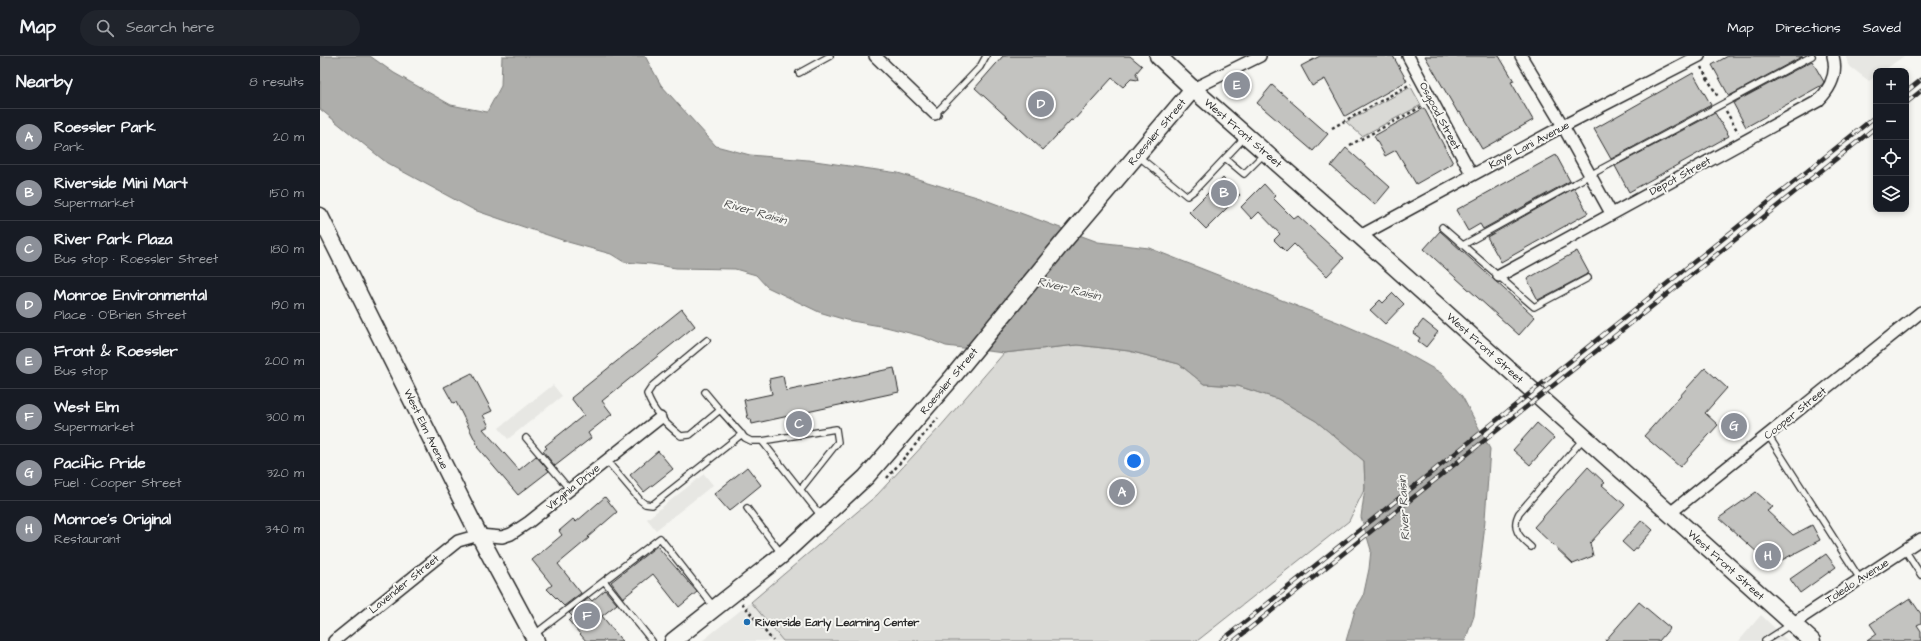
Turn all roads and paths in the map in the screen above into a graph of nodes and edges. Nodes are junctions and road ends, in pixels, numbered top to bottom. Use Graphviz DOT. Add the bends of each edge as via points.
graph roads {
  1 [pos="830,56"];
  2 [pos="875,56"];
  3 [pos="986,56"];
  4 [pos="1158,56"];
  5 [pos="1260,56"];
  6 [pos="1408,56"];
  7 [pos="1521,56"];
  8 [pos="1699,56"];
  9 [pos="1812,56"];
  10 [pos="1833,56"];
  11 [pos="799,72"];
  12 [pos="1420,79"];
  13 [pos="1193,90"];
  14 [pos="1433,102"];
  15 [pos="934,114"];
  16 [pos="1563,126"];
  17 [pos="1332,128"];
  18 [pos="1246,136"];
  19 [pos="1350,145"];
  20 [pos="1266,153"];
  21 [pos="1137,156"];
  22 [pos="1225,158"];
  23 [pos="1472,175"];
  24 [pos="1590,175"];
  25 [pos="1611,213"];
  26 [pos="320,216"];
  27 [pos="1442,227"];
  28 [pos="1360,236"];
  29 [pos="1464,245"];
  30 [pos="1499,276"];
  31 [pos="1588,278"];
  32 [pos="1921,312"];
  33 [pos="707,340"];
  34 [pos="705,392"];
  35 [pos="720,410"];
  36 [pos="943,412"];
  37 [pos="660,418"];
  38 [pos="742,434"];
  39 [pos="1768,435"];
  40 [pos="526,438"];
  41 [pos="1584,438"];
  42 [pos="762,441"];
  43 [pos="607,461"];
  44 [pos="887,478"];
  45 [pos="570,490"];
  46 [pos="800,490"];
  47 [pos="746,508"];
  48 [pos="1669,514"];
  49 [pos="822,518"];
  50 [pos="479,535"];
  51 [pos="1921,539"];
  52 [pos="1531,547"];
  53 [pos="1905,550"];
  54 [pos="782,555"];
  55 [pos="1921,575"];
  56 [pos="1860,579"];
  57 [pos="604,580"];
  58 [pos="734,592"];
  59 [pos="714,608"];
  60 [pos="1792,624"];
  61 [pos="534,638"];
  62 [pos="334,641"];
  63 [pos="652,641"];
  64 [pos="673,641"];
  65 [pos="773,641"];
  66 [pos="1765,641"];
  67 [pos="1812,641"];
  1 -- 11 [label="lane"];
  2 -- 15 [label="street"];
  3 -- 15 [label="lane" via="980,67"];
  4 -- 13 [label="street, West Front Street"];
  5 -- 13 [label="street"];
  6 -- 12 [label="street, Osgood Street"];
  7 -- 16 [label="street"];
  8 -- 16 [label="street, Kaye Lani Avenue"];
  9 -- 24 [label="lane"];
  10 -- 25 [label="street, Depot Street" via="1834,77 1828,91 1818,100"];
  12 -- 14 [label="street, Osgood Street"];
  12 -- 17 [label="path"];
  13 -- 18 [label="street, West Front Street"];
  13 -- 21 [label="street, Roessler Street"];
  14 -- 19 [label="path"];
  14 -- 23 [label="street, Osgood Street"];
  16 -- 23 [label="street, Kaye Lani Avenue"];
  16 -- 24 [label="street"];
  18 -- 20 [label="street, West Front Street"];
  18 -- 22 [label="lane"];
  20 -- 22 [label="lane" via="1244,174"];
  20 -- 28 [label="street, West Front Street"];
  21 -- 22 [label="lane" via="1187,196"];
  21 -- 49 [label="street, Roessler Street" via="866,477"];
  23 -- 28 [label="street, Kaye Lani Avenue"];
  24 -- 25 [label="street"];
  24 -- 29 [label="lane"];
  25 -- 30 [label="street, Depot Street"];
  26 -- 50 [label="street, West Elm Avenue"];
  27 -- 29 [label="lane"];
  28 -- 41 [label="street, West Front Street"];
  29 -- 30 [label="lane"];
  30 -- 31 [label="lane" via="1534,307"];
  32 -- 39 [label="street, Cooper Street"];
  33 -- 37 [label="lane" via="653,385 647,394"];
  34 -- 35 [label="lane"];
  35 -- 37 [label="lane" via="690,436 681,436"];
  35 -- 38 [label="lane"];
  36 -- 44 [label="path"];
  37 -- 43 [label="street, Virginia Drive"];
  38 -- 42 [label="lane" via="751,441"];
  38 -- 43 [label="lane" via="652,505 640,500"];
  39 -- 48 [label="street, Cooper Street"];
  39 -- 56 [label="lane"];
  40 -- 45 [label="lane"];
  41 -- 48 [label="street, West Front Street"];
  41 -- 52 [label="lane" via="1516,519 1516,532"];
  42 -- 46 [label="lane"];
  42 -- 46 [label="lane" via="836,429 838,442"];
  43 -- 45 [label="street, Virginia Drive"];
  45 -- 50 [label="street, Virginia Drive" via="511,534 502,537"];
  46 -- 49 [label="lane"];
  47 -- 54 [label="lane"];
  48 -- 60 [label="street, West Front Street"];
  49 -- 54 [label="street, Roessler Street"];
  50 -- 61 [label="street, West Elm Avenue"];
  50 -- 62 [label="street, Lavender Street" via="458,541"];
  51 -- 53 [label="street, Toledo Avenue"];
  53 -- 55 [label="lane"];
  53 -- 56 [label="street, Toledo Avenue"];
  54 -- 58 [label="street, Roessler Street"];
  56 -- 60 [label="street, Toledo Avenue"];
  57 -- 59 [label="lane" via="660,538"];
  57 -- 61 [label="lane"];
  57 -- 63 [label="lane"];
  58 -- 59 [label="street, Roessler Street"];
  58 -- 65 [label="path"];
  59 -- 64 [label="street, Roessler Street"];
  60 -- 66 [label="lane"];
  60 -- 67 [label="street, West Front Street"];
}
